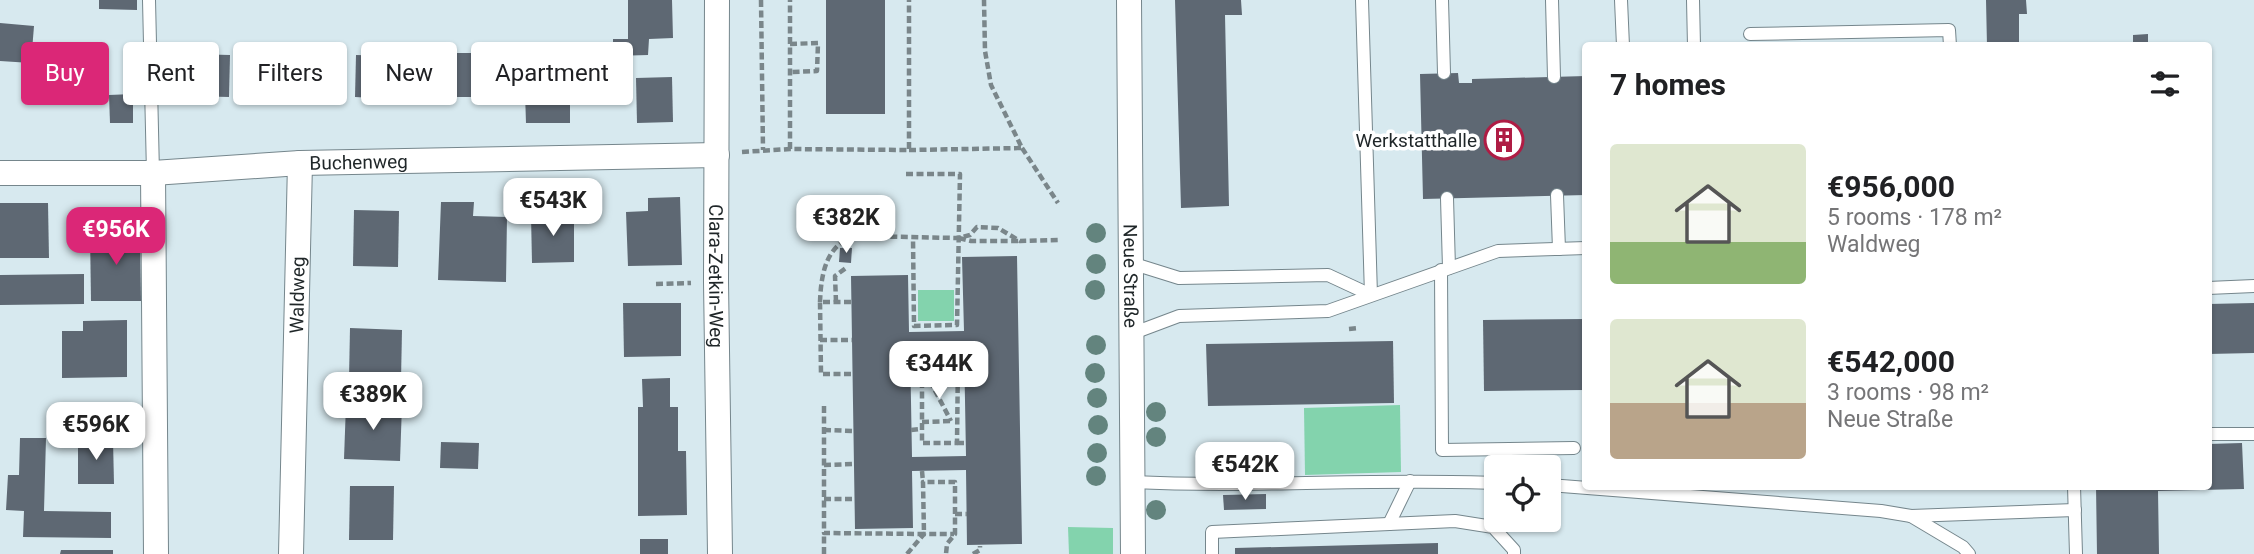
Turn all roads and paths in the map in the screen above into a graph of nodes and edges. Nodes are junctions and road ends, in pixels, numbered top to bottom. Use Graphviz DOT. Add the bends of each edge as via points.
graph roads {
  1 [pos="149,0"];
  2 [pos="717,0"];
  3 [pos="761,0"];
  4 [pos="790,0"];
  5 [pos="909,0"];
  6 [pos="984,0"];
  7 [pos="1129,0"];
  8 [pos="1362,0"];
  9 [pos="1442,0"];
  10 [pos="1552,0"];
  11 [pos="1621,0"];
  12 [pos="1693,0"];
  13 [pos="1750,34"];
  14 [pos="1623,42"];
  15 [pos="1694,42"];
  16 [pos="1950,42"];
  17 [pos="790,44"];
  18 [pos="791,72"];
  19 [pos="1444,73"];
  20 [pos="1554,76"];
  21 [pos="1022,148"];
  22 [pos="790,149"];
  23 [pos="763,150"];
  24 [pos="909,150"];
  25 [pos="717,155"];
  26 [pos="300,163"];
  27 [pos="0,173"];
  28 [pos="153,173"];
  29 [pos="906,174"];
  30 [pos="1557,195"];
  31 [pos="1447,198"];
  32 [pos="1058,203"];
  33 [pos="913,238"];
  34 [pos="958,238"];
  35 [pos="1058,240"];
  36 [pos="1020,241"];
  37 [pos="1582,248"];
  38 [pos="1559,249"];
  39 [pos="1131,263"];
  40 [pos="846,268"];
  41 [pos="1445,269"];
  42 [pos="2254,286"];
  43 [pos="2212,288"];
  44 [pos="1371,295"];
  45 [pos="820,302"];
  46 [pos="836,302"];
  47 [pos="851,302"];
  48 [pos="1130,334"];
  49 [pos="852,340"];
  50 [pos="820,341"];
  51 [pos="921,346"];
  52 [pos="922,359"];
  53 [pos="910,370"];
  54 [pos="921,370"];
  55 [pos="852,374"];
  56 [pos="922,381"];
  57 [pos="930,381"];
  58 [pos="957,382"];
  59 [pos="824,407"];
  60 [pos="954,421"];
  61 [pos="922,422"];
  62 [pos="911,429"];
  63 [pos="921,429"];
  64 [pos="824,430"];
  65 [pos="853,431"];
  66 [pos="2212,434"];
  67 [pos="2254,434"];
  68 [pos="957,443"];
  69 [pos="966,443"];
  70 [pos="1574,448"];
  71 [pos="854,464"];
  72 [pos="824,465"];
  73 [pos="922,471"];
  74 [pos="1410,481"];
  75 [pos="923,482"];
  76 [pos="1132,482"];
  77 [pos="1484,483"];
  78 [pos="1561,486"];
  79 [pos="1582,488"];
  80 [pos="1613,490"];
  81 [pos="2074,490"];
  82 [pos="824,499"];
  83 [pos="855,499"];
  84 [pos="2075,510"];
  85 [pos="955,514"];
  86 [pos="967,514"];
  87 [pos="1911,516"];
  88 [pos="1389,524"];
  89 [pos="824,533"];
  90 [pos="925,534"];
  91 [pos="955,534"];
  92 [pos="980,546"];
  93 [pos="156,554"];
  94 [pos="291,554"];
  95 [pos="720,554"];
  96 [pos="824,554"];
  97 [pos="907,554"];
  98 [pos="946,554"];
  99 [pos="973,554"];
  100 [pos="1133,554"];
  101 [pos="1212,554"];
  102 [pos="1514,554"];
  103 [pos="1969,554"];
  104 [pos="2076,554"];
  1 -- 28 [label="lane"];
  2 -- 25 [label="street, Clara-Zetkin-Weg"];
  3 -- 23 [label="path"];
  4 -- 17 [label="path"];
  5 -- 24 [label="path"];
  6 -- 21 [label="path" via="991,85"];
  7 -- 39 [label="street, Neue Straße"];
  8 -- 44 [label="lane"];
  9 -- 19 [label="lane"];
  10 -- 20 [label="lane"];
  11 -- 14 [label="lane"];
  12 -- 15 [label="lane"];
  13 -- 16 [label="lane" via="1949,30"];
  17 -- 18 [label="path"];
  17 -- 18 [label="path" via="818,43 817,71"];
  18 -- 22 [label="path"];
  21 -- 24 [label="path"];
  21 -- 32 [label="path"];
  22 -- 23 [label="path"];
  22 -- 24 [label="path"];
  23 -- 25 [label="path"];
  25 -- 26 [label="street, Buchenweg"];
  25 -- 95 [label="street, Clara-Zetkin-Weg"];
  26 -- 28 [label="street, Buchenweg"];
  26 -- 94 [label="street, Waldweg"];
  27 -- 28 [label="street, Buchenweg"];
  28 -- 93 [label="street"];
  29 -- 34 [label="path" via="961,174"];
  30 -- 38 [label="lane"];
  31 -- 41 [label="lane"];
  33 -- 34 [label="path"];
  33 -- 34 [label="path" via="914,326 957,325"];
  33 -- 45 [label="path" via="847,239 827,260"];
  34 -- 36 [label="path"];
  34 -- 36 [label="path" via="977,228 998,228"];
  35 -- 36 [label="path"];
  37 -- 38 [label="lane"];
  38 -- 41 [label="lane" via="1498,251"];
  39 -- 44 [label="lane" via="1179,278 1328,275"];
  39 -- 48 [label="street, Neue Straße"];
  40 -- 46 [label="path" via="835,276"];
  41 -- 44 [label="lane"];
  41 -- 70 [label="lane" via="1442,450"];
  42 -- 43 [label="lane"];
  44 -- 48 [label="lane" via="1328,311 1179,316"];
  45 -- 46 [label="path"];
  45 -- 50 [label="path"];
  46 -- 47 [label="path"];
  48 -- 76 [label="street, Neue Straße"];
  49 -- 50 [label="path"];
  50 -- 55 [label="path" via="821,374"];
  51 -- 52 [label="path"];
  52 -- 54 [label="path"];
  52 -- 58 [label="path" via="958,359"];
  53 -- 54 [label="path"];
  54 -- 56 [label="path"];
  56 -- 57 [label="path"];
  56 -- 61 [label="path"];
  57 -- 58 [label="path"];
  57 -- 60 [label="path"];
  58 -- 60 [label="path"];
  59 -- 64 [label="path"];
  60 -- 61 [label="path"];
  60 -- 68 [label="path"];
  61 -- 63 [label="path"];
  62 -- 63 [label="path"];
  63 -- 68 [label="path" via="922,443"];
  64 -- 65 [label="path"];
  64 -- 72 [label="path"];
  66 -- 67 [label="lane"];
  68 -- 69 [label="path"];
  71 -- 72 [label="path"];
  72 -- 82 [label="path"];
  73 -- 75 [label="path"];
  74 -- 76 [label="lane"];
  74 -- 77 [label="lane"];
  74 -- 88 [label="lane"];
  75 -- 85 [label="path" via="955,482"];
  75 -- 90 [label="path"];
  76 -- 100 [label="street, Neue Straße"];
  78 -- 79 [label="lane"];
  80 -- 87 [label="lane"];
  81 -- 84 [label="lane"];
  82 -- 83 [label="path"];
  82 -- 89 [label="path"];
  84 -- 87 [label="lane"];
  84 -- 104 [label="lane"];
  85 -- 86 [label="path"];
  85 -- 91 [label="path"];
  87 -- 103 [label="lane"];
  88 -- 101 [label="lane" via="1212,532"];
  88 -- 102 [label="lane" via="1455,521 1493,527"];
  89 -- 90 [label="path"];
  89 -- 96 [label="path"];
  90 -- 91 [label="path"];
  90 -- 97 [label="path"];
  91 -- 98 [label="path"];
  92 -- 99 [label="path"];
}
